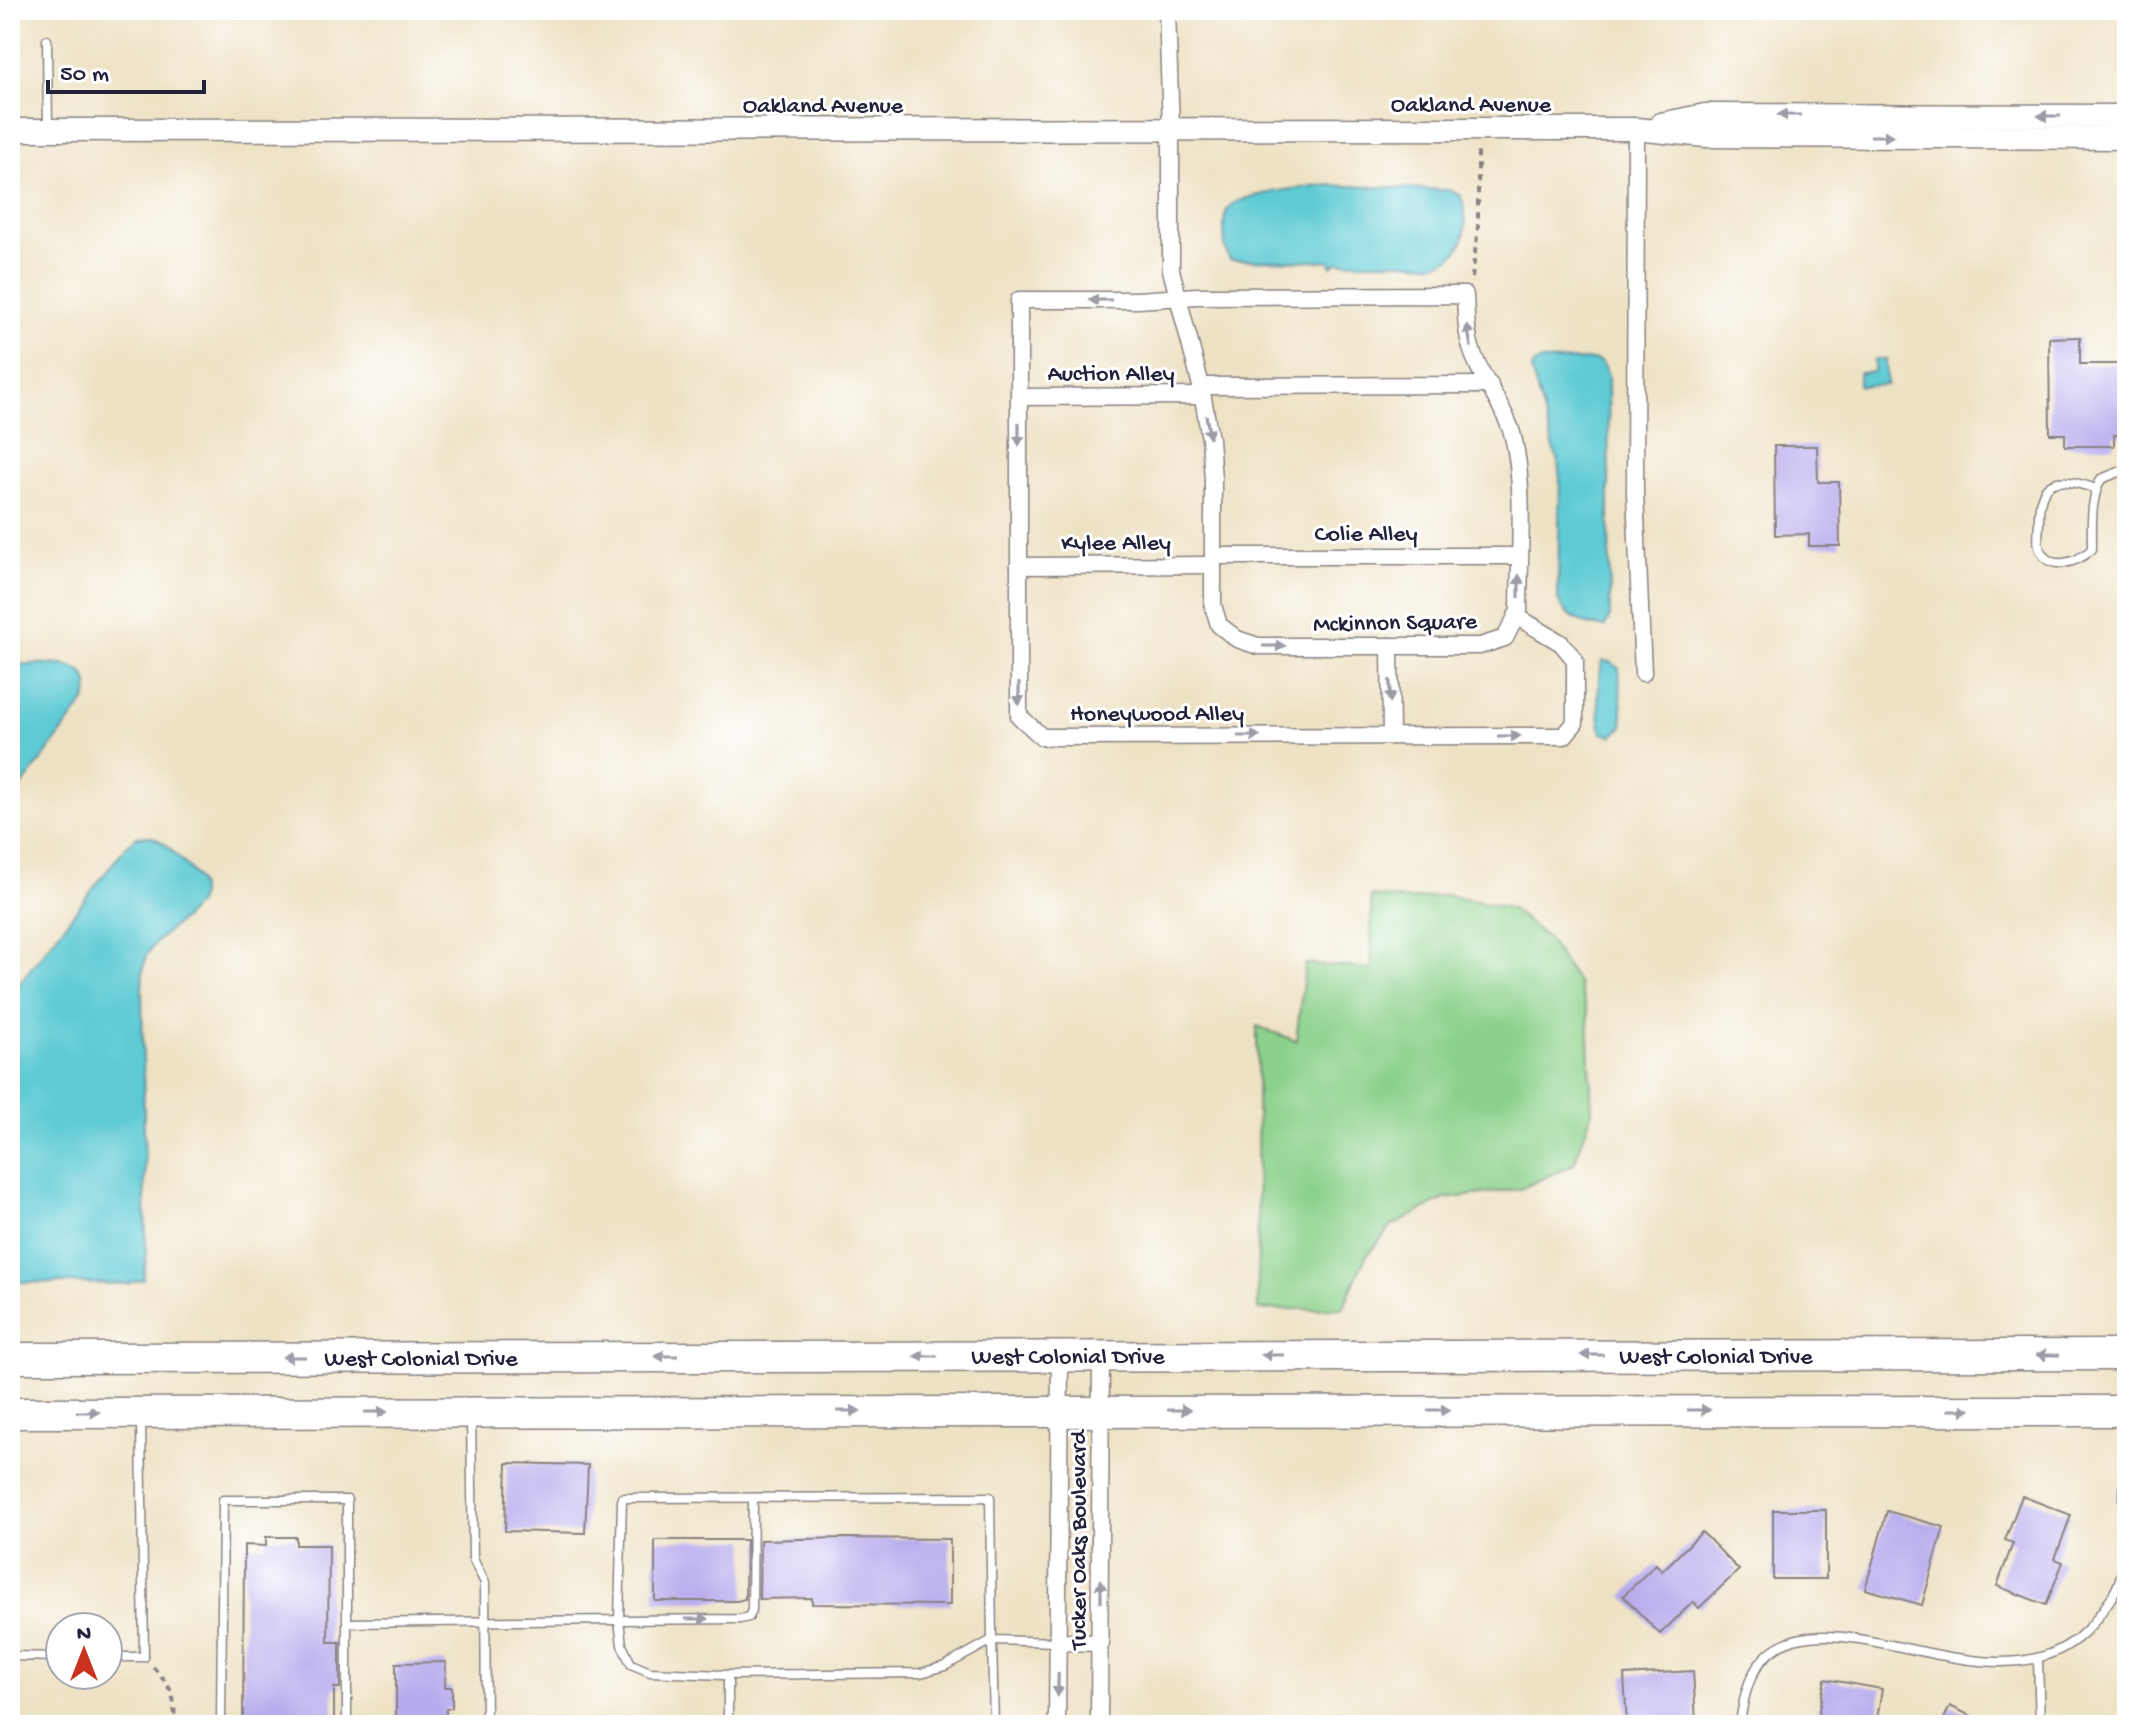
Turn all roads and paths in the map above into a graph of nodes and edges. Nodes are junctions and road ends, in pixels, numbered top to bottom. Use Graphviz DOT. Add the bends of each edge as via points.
graph roads {
  1 [pos="1167,10"];
  2 [pos="47,40"];
  3 [pos="2127,116"];
  4 [pos="1171,129"];
  5 [pos="1478,129"];
  6 [pos="1636,129"];
  7 [pos="10,130"];
  8 [pos="48,130"];
  9 [pos="2127,138"];
  10 [pos="1465,295"];
  11 [pos="1178,297"];
  12 [pos="1490,385"];
  13 [pos="1202,391"];
  14 [pos="1019,397"];
  15 [pos="2127,469"];
  16 [pos="2096,489"];
  17 [pos="1519,556"];
  18 [pos="1213,561"];
  19 [pos="1019,566"];
  20 [pos="1516,616"];
  21 [pos="1390,646"];
  22 [pos="1643,673"];
  23 [pos="1391,736"];
  24 [pos="1060,1355"];
  25 [pos="1101,1355"];
  26 [pos="2126,1355"];
  27 [pos="10,1358"];
  28 [pos="1060,1410"];
  29 [pos="1101,1410"];
  30 [pos="2126,1411"];
  31 [pos="141,1412"];
  32 [pos="471,1412"];
  33 [pos="10,1413"];
  34 [pos="753,1498"];
  35 [pos="619,1620"];
  36 [pos="487,1621"];
  37 [pos="348,1623"];
  38 [pos="992,1640"];
  39 [pos="1059,1642"];
  40 [pos="1101,1643"];
  41 [pos="10,1656"];
  42 [pos="44,1657"];
  43 [pos="124,1657"];
  44 [pos="144,1657"];
  45 [pos="2038,1659"];
  46 [pos="728,1675"];
  47 [pos="174,1725"];
  48 [pos="221,1725"];
  49 [pos="347,1725"];
  50 [pos="486,1725"];
  51 [pos="728,1725"];
  52 [pos="994,1725"];
  53 [pos="1057,1725"];
  54 [pos="1099,1725"];
  55 [pos="1740,1725"];
  56 [pos="2040,1725"];
  1 -- 4 [label="street, Mckinnon Square"];
  2 -- 8 [label="lane"];
  3 -- 6 [label="street, Oakland Avenue, one-way" via="1705,115"];
  4 -- 5 [label="street, Oakland Avenue"];
  4 -- 8 [label="street, Oakland Avenue"];
  4 -- 11 [label="street, Mckinnon Square" via="1171,270"];
  5 -- 6 [label="street, Oakland Avenue"];
  5 -- 10 [label="path" via="1478,227"];
  6 -- 9 [label="street, Oakland Avenue, one-way" via="1705,136"];
  6 -- 22 [label="street" via="1635,494"];
  7 -- 8 [label="street, Oakland Avenue"];
  10 -- 11 [label="street"];
  12 -- 10 [label="street, one-way" via="1467,337"];
  11 -- 13 [label="street, Mckinnon Square"];
  11 -- 14 [label="street, Honeywood Alley, one-way" via="1019,300"];
  12 -- 13 [label="street, Auction Alley"];
  12 -- 17 [label="street" via="1512,432 1519,479"];
  13 -- 14 [label="street, Auction Alley"];
  13 -- 18 [label="street, Mckinnon Square, one-way" via="1213,479"];
  14 -- 19 [label="street, Honeywood Alley, one-way"];
  15 -- 16 [label="lane" via="2101,479"];
  16 -- 16 [label="lane" via="2092,549 2079,560 2060,564 2046,558 2039,547 2039,499 2049,484 2061,481"];
  17 -- 18 [label="street, Colie Alley"];
  20 -- 17 [label="street, one-way"];
  18 -- 19 [label="street, Kylee Alley"];
  18 -- 21 [label="street, Mckinnon Square, one-way" via="1213,605 1219,625 1237,639 1258,646"];
  19 -- 23 [label="street, Honeywood Alley, one-way" via="1019,716 1042,737"];
  20 -- 21 [label="street, Mckinnon Square" via="1505,638 1480,646"];
  23 -- 20 [label="street, Honeywood Alley, one-way" via="1564,736 1575,723 1575,660 1561,643"];
  21 -- 23 [label="street, one-way"];
  24 -- 25 [label="highway, West Colonial Drive"];
  24 -- 27 [label="highway, West Colonial Drive, one-way"];
  24 -- 28 [label="street, Tucker Oaks Boulevard"];
  26 -- 25 [label="highway, West Colonial Drive, one-way"];
  25 -- 29 [label="street, Tucker Oaks Boulevard"];
  26 -- 30 [label="street"];
  28 -- 29 [label="highway"];
  32 -- 28 [label="highway, one-way"];
  28 -- 39 [label="street, Tucker Oaks Boulevard"];
  29 -- 30 [label="highway, one-way"];
  40 -- 29 [label="street, Tucker Oaks Boulevard, one-way"];
  30 -- 45 [label="lane" via="2118,1583 2087,1631"];
  31 -- 32 [label="highway, one-way"];
  33 -- 31 [label="highway, one-way"];
  31 -- 44 [label="lane"];
  32 -- 36 [label="lane" via="473,1559 485,1583"];
  35 -- 34 [label="lane, one-way" via="749,1617"];
  34 -- 35 [label="lane" via="622,1498"];
  34 -- 38 [label="lane" via="990,1497"];
  35 -- 36 [label="lane"];
  35 -- 46 [label="lane" via="623,1651 631,1664 650,1672"];
  36 -- 37 [label="lane"];
  36 -- 50 [label="lane"];
  37 -- 48 [label="lane" via="347,1500 223,1500"];
  37 -- 49 [label="lane"];
  38 -- 39 [label="lane"];
  38 -- 46 [label="lane" via="921,1673"];
  38 -- 52 [label="lane"];
  39 -- 40 [label="street"];
  39 -- 53 [label="street, Tucker Oaks Boulevard, one-way"];
  40 -- 54 [label="street, Tucker Oaks Boulevard"];
  41 -- 42 [label="lane"];
  43 -- 44 [label="lane"];
  44 -- 47 [label="path" via="171,1687"];
  45 -- 55 [label="lane" via="1968,1661 1840,1637 1793,1640 1779,1646 1754,1671"];
  45 -- 56 [label="lane"];
  46 -- 51 [label="lane"];
}
